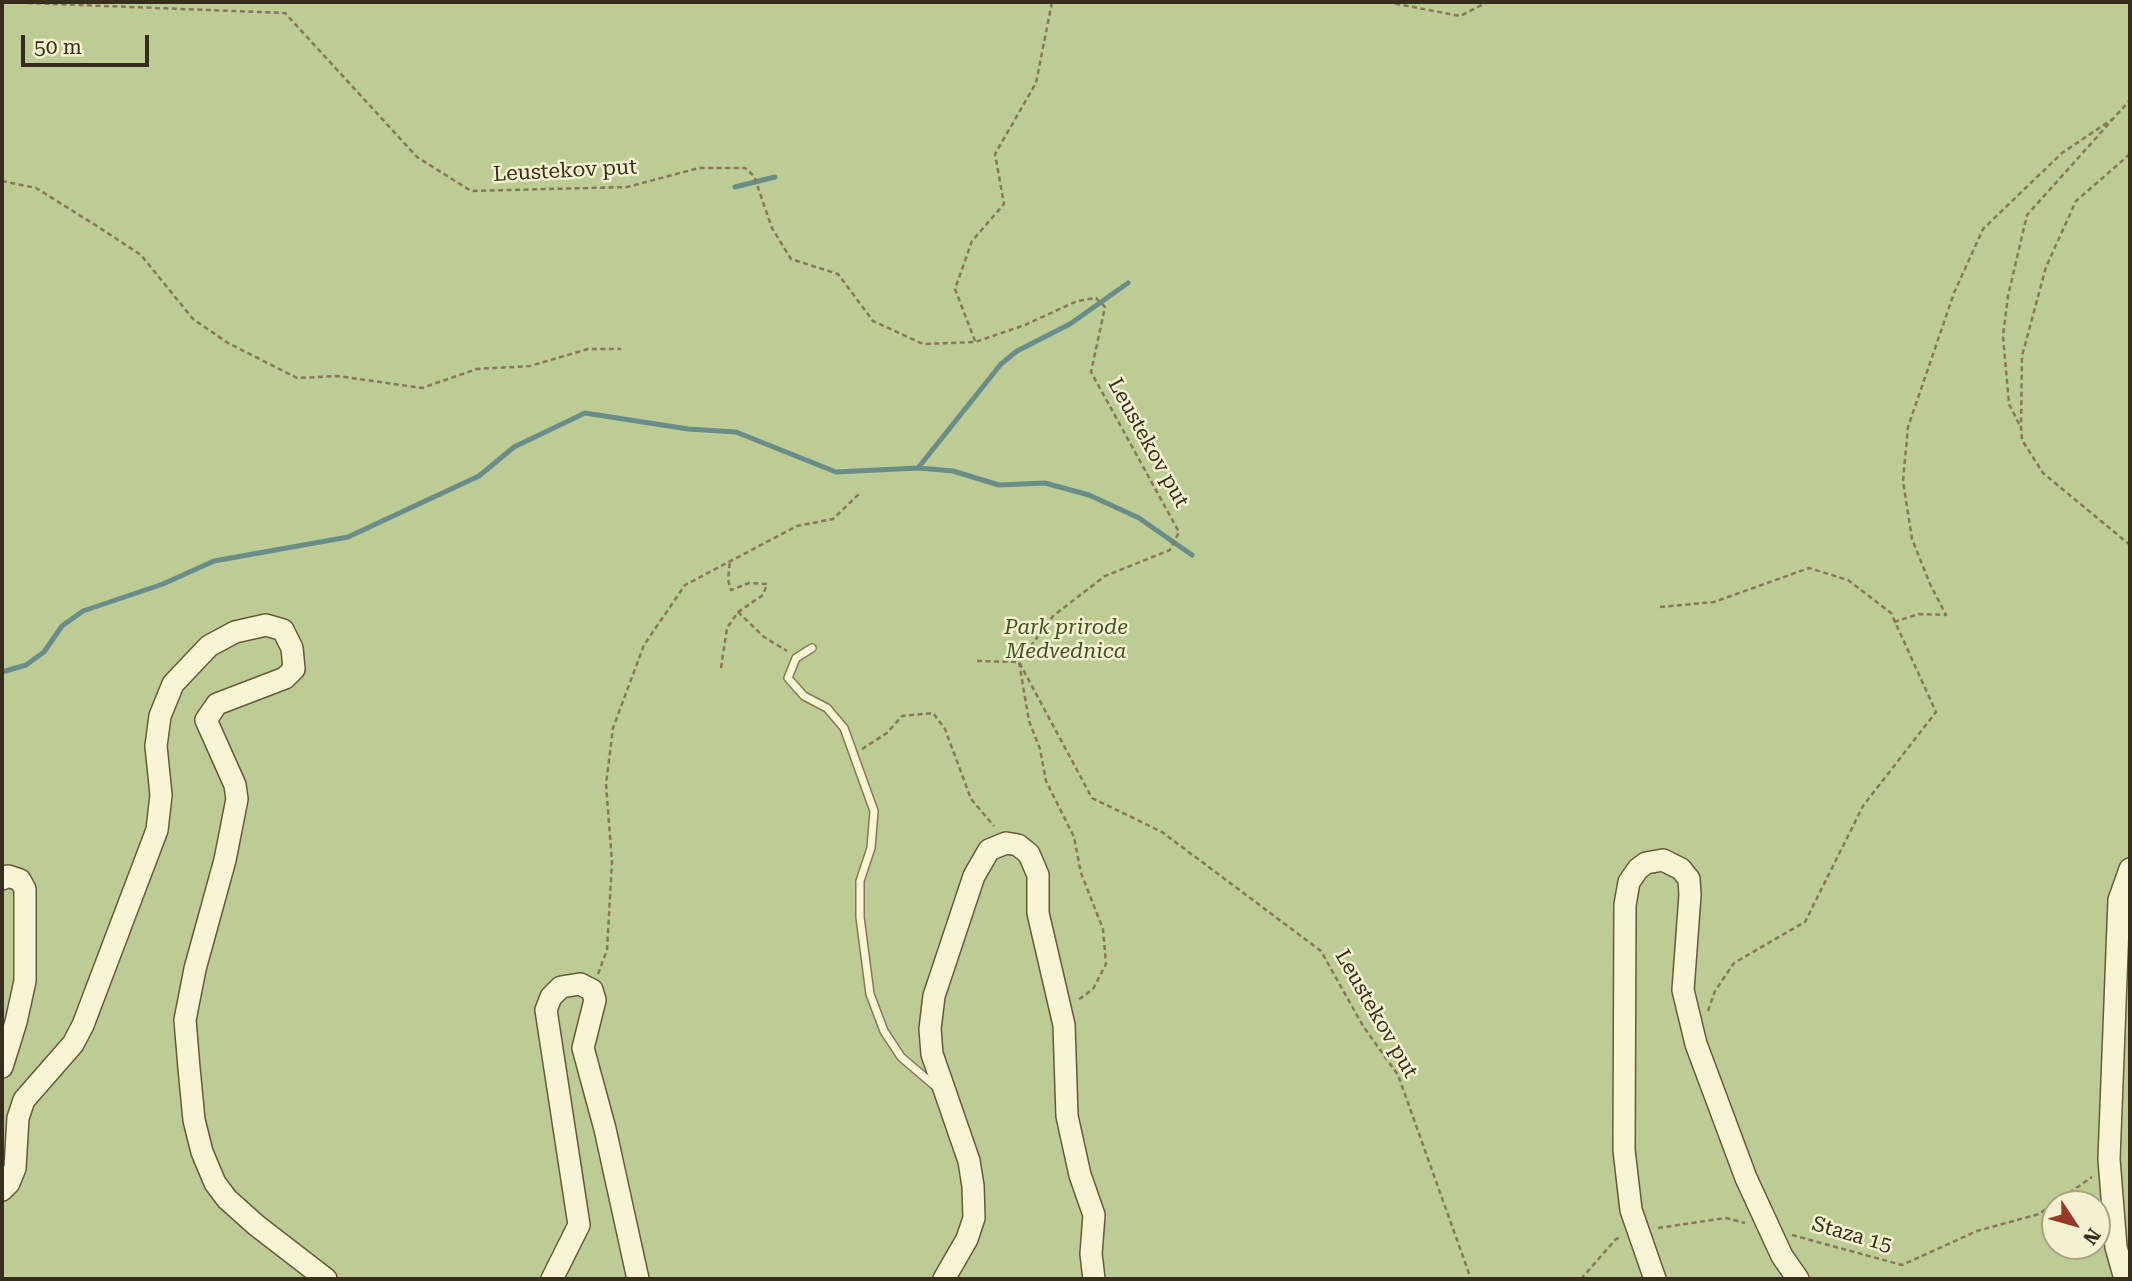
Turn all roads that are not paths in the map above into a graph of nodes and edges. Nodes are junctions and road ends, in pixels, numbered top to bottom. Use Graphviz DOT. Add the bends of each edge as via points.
graph roads {
  1 [pos="812,648"];
  2 [pos="2130,869"];
  3 [pos="2,879"];
  4 [pos="2,1067"];
  5 [pos="947,1096"];
  6 [pos="2,1190"];
  7 [pos="326,1279"];
  8 [pos="552,1279"];
  9 [pos="638,1279"];
  10 [pos="943,1279"];
  11 [pos="1094,1279"];
  12 [pos="1654,1279"];
  13 [pos="1798,1279"];
  14 [pos="2125,1279"];
  1 -- 5 [label="lane" via="796,658 788,678 804,696 827,708 844,728 874,811 871,848 860,881 870,994 884,1031 901,1057"];
  2 -- 14 [label="main road" via="2119,900 2109,1159 2116,1247"];
  3 -- 4 [label="main road" via="20,880 25,889 24,981"];
  5 -- 10 [label="main road" via="969,1161 974,1218"];
  5 -- 11 [label="main road" via="932,1054 934,996 974,876 989,850 1006,842 1024,849 1035,864 1038,913 1059,1006 1068,1126 1094,1215"];
  6 -- 7 [label="main road" via="15,1168 18,1118 24,1100 73,1045 83,1025 157,830 161,795 156,746 160,716 173,684 209,646 242,629 266,625 283,631 292,648 294,669 285,678 217,704 206,720 237,799 185,1020 189,1068 194,1120 215,1183 256,1225"];
  8 -- 9 [label="main road" via="579,1226 546,1010 561,987 580,984 592,990 595,1000 583,1048"];
  12 -- 13 [label="main road" via="1631,1210 1624,1150 1625,905 1629,882 1638,869 1655,860 1681,869 1689,879 1683,990 1686,1013 1769,1228"];
}
